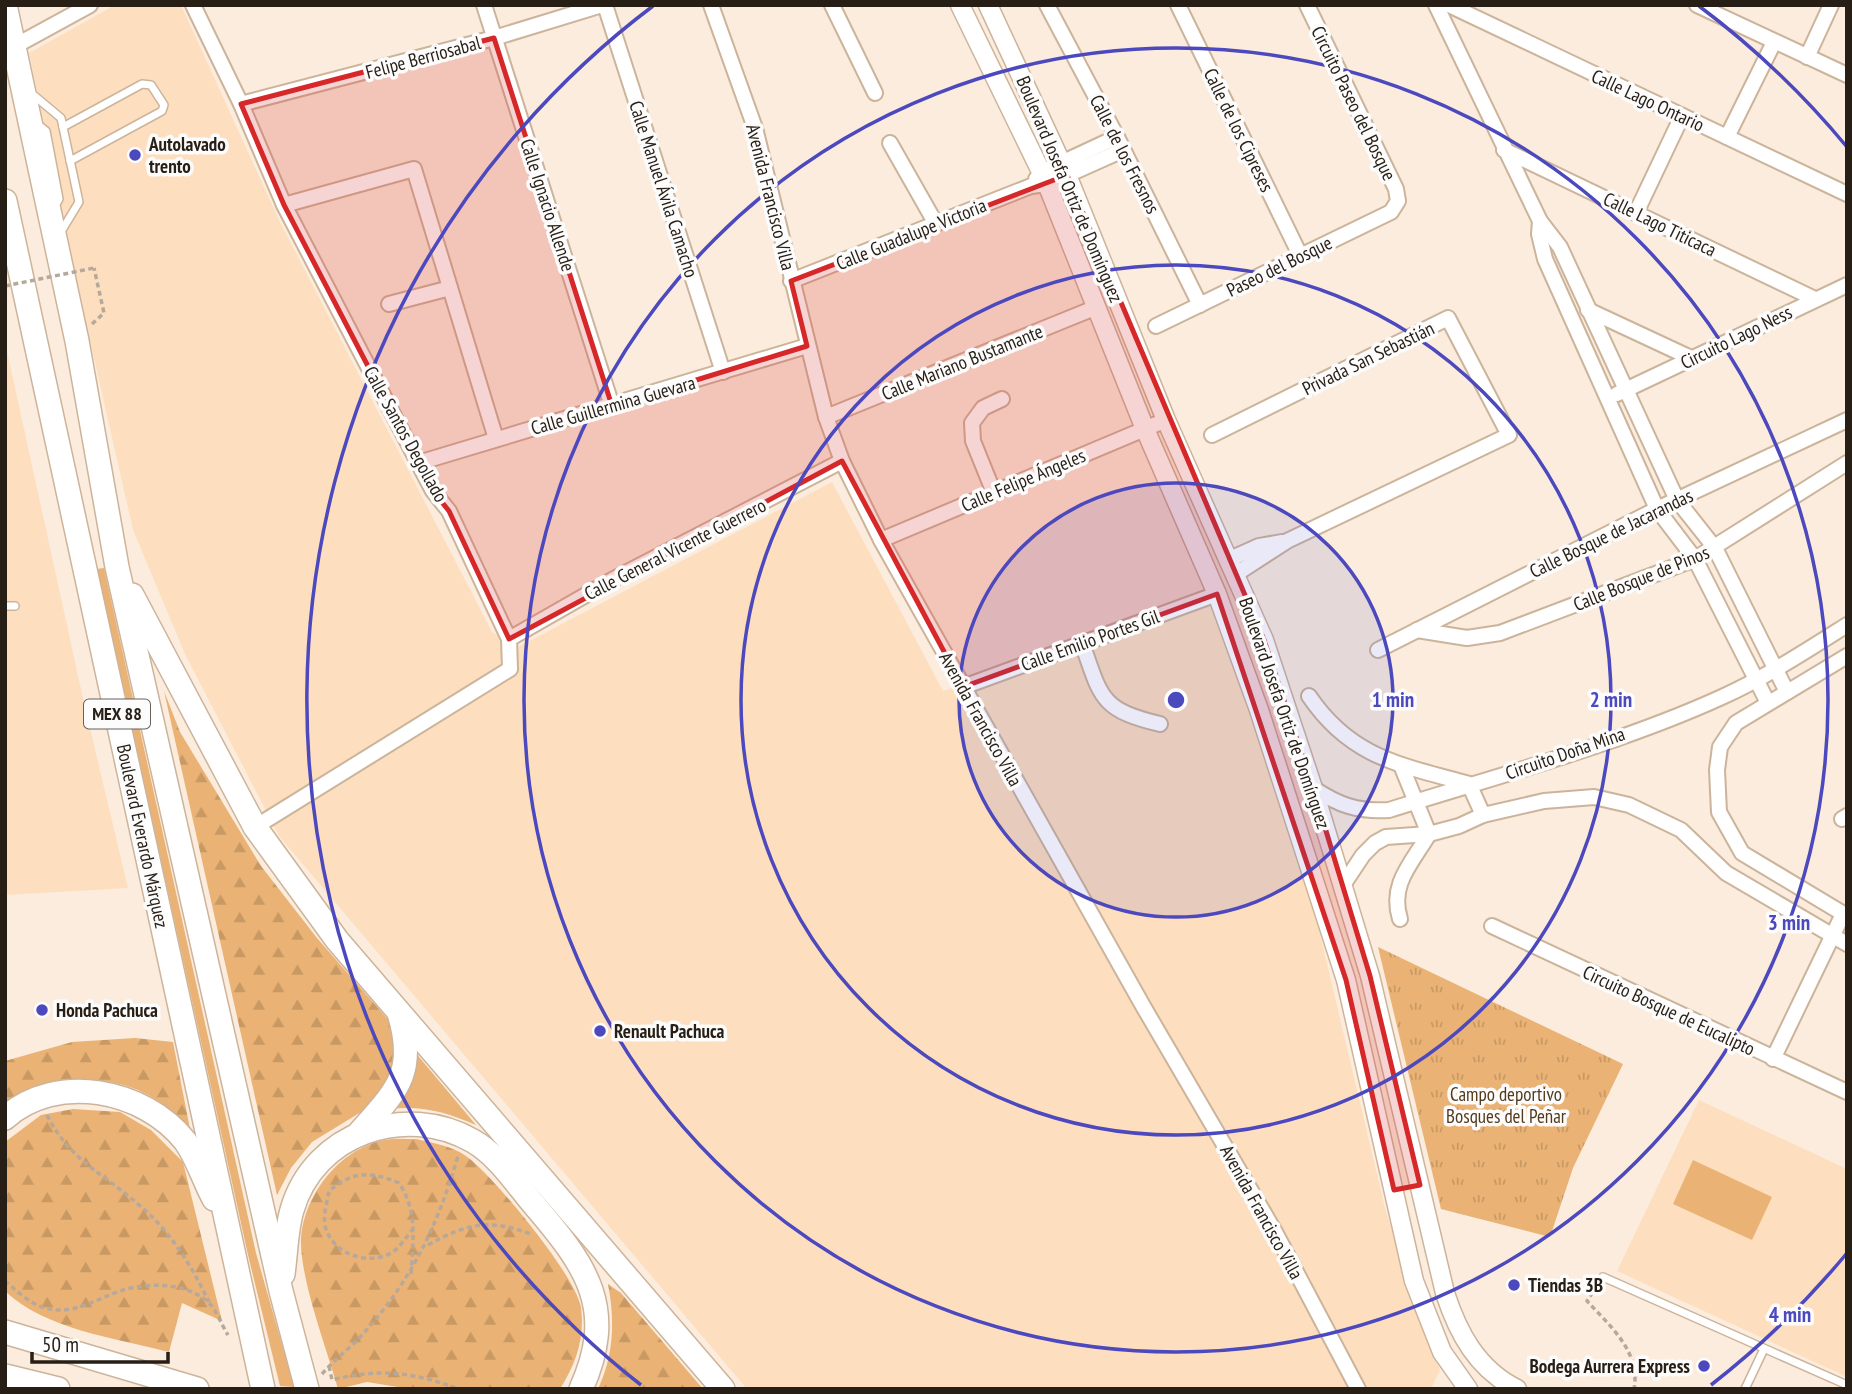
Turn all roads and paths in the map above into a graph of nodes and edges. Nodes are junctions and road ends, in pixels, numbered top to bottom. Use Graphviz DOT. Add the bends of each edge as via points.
graph roads {
  1 [pos="5,5"];
  2 [pos="90,5"];
  3 [pos="192,5"];
  4 [pos="484,5"];
  5 [pos="604,5"];
  6 [pos="711,5"];
  7 [pos="832,5"];
  8 [pos="960,5"];
  9 [pos="988,5"];
  10 [pos="1047,5"];
  11 [pos="1178,5"];
  12 [pos="1307,5"];
  13 [pos="1436,5"];
  14 [pos="1449,5"];
  15 [pos="1696,5"];
  16 [pos="1831,5"];
  17 [pos="494,38"];
  18 [pos="1774,42"];
  19 [pos="15,46"];
  20 [pos="1807,57"];
  21 [pos="1847,75"];
  22 [pos="23,87"];
  23 [pos="875,93"];
  24 [pos="242,104"];
  25 [pos="1682,116"];
  26 [pos="63,127"];
  27 [pos="1727,137"];
  28 [pos="890,143"];
  29 [pos="1120,143"];
  30 [pos="1504,150"];
  31 [pos="70,161"];
  32 [pos="1065,169"];
  33 [pos="1040,181"];
  34 [pos="1847,194"];
  35 [pos="5,201"];
  36 [pos="1398,201"];
  37 [pos="284,205"];
  38 [pos="1636,213"];
  39 [pos="1540,221"];
  40 [pos="936,224"];
  41 [pos="55,241"];
  42 [pos="1300,255"];
  43 [pos="791,281"];
  44 [pos="1847,285"];
  45 [pos="5,286"];
  46 [pos="450,288"];
  47 [pos="1815,299"];
  48 [pos="389,304"];
  49 [pos="1200,305"];
  50 [pos="1097,307"];
  51 [pos="1588,310"];
  52 [pos="104,313"];
  53 [pos="1156,326"];
  54 [pos="807,346"];
  55 [pos="1692,358"];
  56 [pos="723,372"];
  57 [pos="1626,390"];
  58 [pos="1002,399"];
  59 [pos="1608,399"];
  60 [pos="612,406"];
  61 [pos="826,417"];
  62 [pos="1166,420"];
  63 [pos="1847,420"];
  64 [pos="1145,429"];
  65 [pos="1212,435"];
  66 [pos="496,439"];
  67 [pos="842,461"];
  68 [pos="418,463"];
  69 [pos="1847,463"];
  70 [pos="994,493"];
  71 [pos="1677,500"];
  72 [pos="1657,509"];
  73 [pos="1214,527"];
  74 [pos="1192,538"];
  75 [pos="881,540"];
  76 [pos="1715,548"];
  77 [pos="1695,559"];
  78 [pos="1233,566"];
  79 [pos="117,567"];
  80 [pos="1217,594"];
  81 [pos="5,606"];
  82 [pos="15,606"];
  83 [pos="1847,625"];
  84 [pos="1417,630"];
  85 [pos="509,639"];
  86 [pos="1082,643"];
  87 [pos="1378,650"];
  88 [pos="1847,656"];
  89 [pos="1776,670"];
  90 [pos="1756,680"];
  91 [pos="963,687"];
  92 [pos="1787,692"];
  93 [pos="1309,696"];
  94 [pos="1284,703"];
  95 [pos="1768,703"];
  96 [pos="1259,710"];
  97 [pos="1160,724"];
  98 [pos="1401,765"];
  99 [pos="1469,784"];
  100 [pos="1313,788"];
  101 [pos="1415,802"];
  102 [pos="1483,815"];
  103 [pos="255,827"];
  104 [pos="1429,834"];
  105 [pos="1742,853"];
  106 [pos="1726,873"];
  107 [pos="1343,885"];
  108 [pos="1845,915"];
  109 [pos="1400,919"];
  110 [pos="1492,926"];
  111 [pos="1832,937"];
  112 [pos="1847,944"];
  113 [pos="396,1006"];
  114 [pos="1773,1059"];
  115 [pos="1847,1092"];
  116 [pos="45,1110"];
  117 [pos="5,1118"];
  118 [pos="359,1133"];
  119 [pos="460,1149"];
  120 [pos="5,1166"];
  121 [pos="1420,1185"];
  122 [pos="5,1189"];
  123 [pos="1394,1190"];
  124 [pos="228,1226"];
  125 [pos="413,1229"];
  126 [pos="538,1238"];
  127 [pos="426,1246"];
  128 [pos="411,1274"];
  129 [pos="1603,1277"];
  130 [pos="5,1281"];
  131 [pos="281,1290"];
  132 [pos="209,1304"];
  133 [pos="1449,1304"];
  134 [pos="1425,1312"];
  135 [pos="5,1314"];
  136 [pos="5,1335"];
  137 [pos="228,1335"];
  138 [pos="30,1339"];
  139 [pos="1764,1349"];
  140 [pos="329,1366"];
  141 [pos="10,1375"];
  142 [pos="312,1385"];
  143 [pos="1847,1385"];
  144 [pos="58,1389"];
  145 [pos="197,1389"];
  146 [pos="263,1389"];
  147 [pos="458,1389"];
  148 [pos="580,1389"];
  149 [pos="723,1389"];
  150 [pos="1358,1389"];
  151 [pos="1468,1389"];
  152 [pos="1517,1389"];
  153 [pos="1634,1389"];
  154 [pos="1745,1389"];
  1 -- 19 [label="main road, MEX 88"];
  2 -- 19 [label="street"];
  3 -- 24 [label="street, Calle Santos Degollado"];
  4 -- 17 [label="street, Calle Ignacio Allende"];
  5 -- 17 [label="street, Felipe Berriosabal"];
  5 -- 56 [label="street, Calle Manuel Ávila Camacho"];
  6 -- 43 [label="street, Avenida Francisco Villa" via="755,128"];
  7 -- 23 [label="street"];
  8 -- 33 [label="street, Boulevard Josefa Ortiz de Domínguez"];
  9 -- 32 [label="street, Boulevard Josefa Ortiz de Domínguez"];
  10 -- 29 [label="street, Calle de los Fresnos"];
  11 -- 42 [label="street, Calle de los Cipreses"];
  12 -- 36 [label="street, Circuito Paseo del Bosque"];
  13 -- 30 [label="street"];
  14 -- 25 [label="street, Calle Lago Ontario"];
  15 -- 18 [label="street"];
  16 -- 20 [label="street"];
  17 -- 24 [label="street, Felipe Berriosabal"];
  17 -- 60 [label="street, Calle Ignacio Allende"];
  18 -- 20 [label="street"];
  18 -- 27 [label="street"];
  19 -- 22 [label="main road, MEX 88"];
  20 -- 21 [label="street"];
  22 -- 26 [label="lane" via="61,118"];
  22 -- 41 [label="main road, MEX 88"];
  24 -- 37 [label="street, Calle Santos Degollado"];
  25 -- 27 [label="street, Calle Lago Ontario"];
  25 -- 38 [label="street"];
  26 -- 31 [label="lane"];
  26 -- 31 [label="lane" via="142,84 152,85 164,105 162,111"];
  27 -- 34 [label="street, Calle Lago Ontario"];
  28 -- 40 [label="street"];
  29 -- 32 [label="street, Calle Guadalupe Victoria"];
  29 -- 49 [label="street, Calle de los Fresnos"];
  30 -- 38 [label="street, Calle Lago Titicaca"];
  30 -- 39 [label="street"];
  31 -- 41 [label="lane" via="79,202"];
  32 -- 33 [label="street, Calle Guadalupe Victoria"];
  32 -- 62 [label="street, Boulevard Josefa Ortiz de Domínguez"];
  33 -- 40 [label="street, Calle Guadalupe Victoria"];
  33 -- 50 [label="street, Boulevard Josefa Ortiz de Domínguez"];
  35 -- 124 [label="main road, Boulevard Everardo Márquez / MEX 88"];
  36 -- 42 [label="street, Paseo del Bosque" via="1391,212"];
  37 -- 46 [label="street" via="414,169"];
  37 -- 68 [label="street, Calle Santos Degollado"];
  38 -- 47 [label="street, Calle Lago Titicaca"];
  39 -- 51 [label="street" via="1560,247"];
  39 -- 59 [label="street" via="1545,259"];
  40 -- 43 [label="street, Calle Guadalupe Victoria"];
  41 -- 79 [label="main road, MEX 88"];
  42 -- 49 [label="street, Paseo del Bosque"];
  43 -- 54 [label="street, Avenida Francisco Villa"];
  44 -- 47 [label="street, Circuito Lago Ness"];
  45 -- 52 [label="path, bridge" via="94,268"];
  46 -- 48 [label="street"];
  46 -- 66 [label="street"];
  47 -- 55 [label="street, Circuito Lago Ness"];
  49 -- 53 [label="street, Paseo del Bosque"];
  50 -- 61 [label="street, Calle Mariano Bustamante"];
  50 -- 64 [label="street, Boulevard Josefa Ortiz de Domínguez"];
  51 -- 55 [label="street"];
  51 -- 57 [label="street"];
  54 -- 56 [label="street, Calle Guillermina Guevara"];
  54 -- 61 [label="street, Avenida Francisco Villa"];
  55 -- 57 [label="street, Circuito Lago Ness"];
  56 -- 60 [label="street, Calle Guillermina Guevara"];
  57 -- 59 [label="street, Circuito Lago Ness"];
  57 -- 71 [label="street"];
  58 -- 70 [label="street" via="983,408 971,423 973,441"];
  59 -- 72 [label="street"];
  60 -- 66 [label="street, Calle Guillermina Guevara"];
  61 -- 67 [label="street, Avenida Francisco Villa"];
  62 -- 64 [label="street, Calle Felipe Ángeles"];
  62 -- 73 [label="street, Boulevard Josefa Ortiz de Domínguez"];
  63 -- 71 [label="street, Calle Bosque de Jacarandas"];
  64 -- 70 [label="street, Calle Felipe Ángeles"];
  64 -- 74 [label="street, Boulevard Josefa Ortiz de Domínguez"];
  65 -- 78 [label="street, Privada San Sebastián" via="1448,318 1509,435"];
  66 -- 68 [label="street, Calle Guillermina Guevara"];
  67 -- 75 [label="street, Avenida Francisco Villa"];
  67 -- 85 [label="street, Calle General Vicente Guerrero"];
  68 -- 85 [label="street, Calle Santos Degollado" via="449,510"];
  69 -- 76 [label="street, Calle Bosque de Pinos"];
  70 -- 75 [label="street, Calle Felipe Ángeles"];
  71 -- 72 [label="street, Calle Bosque de Jacarandas"];
  71 -- 76 [label="street"];
  72 -- 77 [label="street"];
  72 -- 84 [label="street, Calle Bosque de Jacarandas"];
  73 -- 74 [label="street"];
  73 -- 78 [label="street, Boulevard Josefa Ortiz de Domínguez"];
  74 -- 80 [label="street, Boulevard Josefa Ortiz de Domínguez"];
  75 -- 91 [label="street, Avenida Francisco Villa"];
  76 -- 77 [label="street, Calle Bosque de Pinos"];
  76 -- 89 [label="street"];
  77 -- 84 [label="street, Calle Bosque de Pinos" via="1500,633 1467,638"];
  77 -- 90 [label="street"];
  78 -- 94 [label="street, Boulevard Josefa Ortiz de Domínguez"];
  79 -- 103 [label="main road"];
  79 -- 131 [label="main road, MEX 88"];
  80 -- 86 [label="street, Calle Emilio Portes Gil"];
  80 -- 96 [label="street, Boulevard Josefa Ortiz de Domínguez"];
  81 -- 82 [label="lane"];
  83 -- 89 [label="street, Circuito Doña Mina"];
  84 -- 87 [label="street, Calle Bosque de Jacarandas"];
  85 -- 103 [label="street, Calle Santos Degollado" via="510,669"];
  86 -- 91 [label="street, Calle Emilio Portes Gil"];
  86 -- 97 [label="street" via="1101,697 1125,716"];
  88 -- 92 [label="street"];
  89 -- 90 [label="street, Circuito Doña Mina"];
  89 -- 92 [label="street"];
  90 -- 95 [label="street"];
  90 -- 99 [label="street, Circuito Doña Mina" via="1660,721"];
  91 -- 150 [label="street, Avenida Francisco Villa" via="1275,1232"];
  92 -- 95 [label="street"];
  93 -- 98 [label="street" via="1322,716 1358,747"];
  94 -- 96 [label="street"];
  94 -- 100 [label="street, Boulevard Josefa Ortiz de Domínguez"];
  95 -- 105 [label="street" via="1736,723 1720,747 1719,812"];
  96 -- 123 [label="street, Boulevard Josefa Ortiz de Domínguez" via="1346,980"];
  98 -- 99 [label="street"];
  98 -- 101 [label="street"];
  99 -- 101 [label="street, Circuito Doña Mina"];
  99 -- 102 [label="street"];
  100 -- 101 [label="street, Circuito Doña Mina" via="1349,808 1368,812"];
  100 -- 107 [label="street, Boulevard Josefa Ortiz de Domínguez"];
  101 -- 104 [label="street"];
  102 -- 104 [label="street, Circuito Doña Mina"];
  102 -- 106 [label="street, Circuito Doña Mina" via="1594,797 1629,805 1681,830"];
  103 -- 113 [label="main road" via="337,940"];
  104 -- 107 [label="street, Circuito Doña Mina" via="1400,835 1375,843"];
  104 -- 109 [label="street" via="1397,887"];
  105 -- 106 [label="street"];
  105 -- 108 [label="street"];
  106 -- 111 [label="street, Circuito Doña Mina"];
  107 -- 121 [label="street, Boulevard Josefa Ortiz de Domínguez" via="1370,976"];
  108 -- 111 [label="street"];
  110 -- 114 [label="street, Circuito Bosque de Eucalipto"];
  111 -- 112 [label="street, Circuito Doña Mina"];
  111 -- 114 [label="street"];
  113 -- 118 [label="main road" via="404,1031 406,1066 395,1092"];
  113 -- 149 [label="main road"];
  114 -- 115 [label="street, Circuito Bosque de Eucalipto"];
  116 -- 132 [label="path" via="84,1166 140,1205 168,1234 192,1266"];
  117 -- 124 [label="main road" via="47,1096 84,1091 124,1097 157,1116 185,1141"];
  118 -- 131 [label="main road" via="330,1149 306,1177 291,1211"];
  118 -- 148 [label="main road" via="395,1125 425,1125 475,1142 495,1159 575,1253 586,1275 596,1308 596,1337"];
  119 -- 127 [label="path"];
  120 -- 122 [label="path"];
  121 -- 123 [label="street"];
  121 -- 133 [label="street, Boulevard Josefa Ortiz de Domínguez"];
  123 -- 134 [label="street, Boulevard Josefa Ortiz de Domínguez"];
  124 -- 146 [label="main road, Boulevard Everardo Márquez / MEX 88"];
  125 -- 125 [label="path" via="413,1212 399,1183 363,1173 329,1191 325,1228 335,1245 355,1256 373,1259 392,1253"];
  125 -- 128 [label="path"];
  126 -- 127 [label="path" via="494,1223 472,1225"];
  127 -- 128 [label="path"];
  128 -- 140 [label="path" via="359,1338"];
  129 -- 139 [label="lane"];
  129 -- 153 [label="path" via="1587,1301 1631,1353 1637,1373"];
  130 -- 132 [label="path" via="44,1308 71,1311 137,1286 192,1292"];
  131 -- 142 [label="main road, MEX 88"];
  132 -- 137 [label="path"];
  133 -- 134 [label="street"];
  133 -- 152 [label="street, Boulevard Josefa Ortiz de Domínguez" via="1456,1327 1474,1353 1500,1380"];
  134 -- 151 [label="street, Boulevard Josefa Ortiz de Domínguez" via="1442,1352"];
  135 -- 138 [label="main road"];
  136 -- 138 [label="main road"];
  138 -- 145 [label="main road"];
  139 -- 143 [label="lane"];
  139 -- 154 [label="lane"];
  140 -- 142 [label="path"];
  140 -- 147 [label="path" via="332,1380 361,1372 401,1372"];
  141 -- 144 [label="main road"];
}
